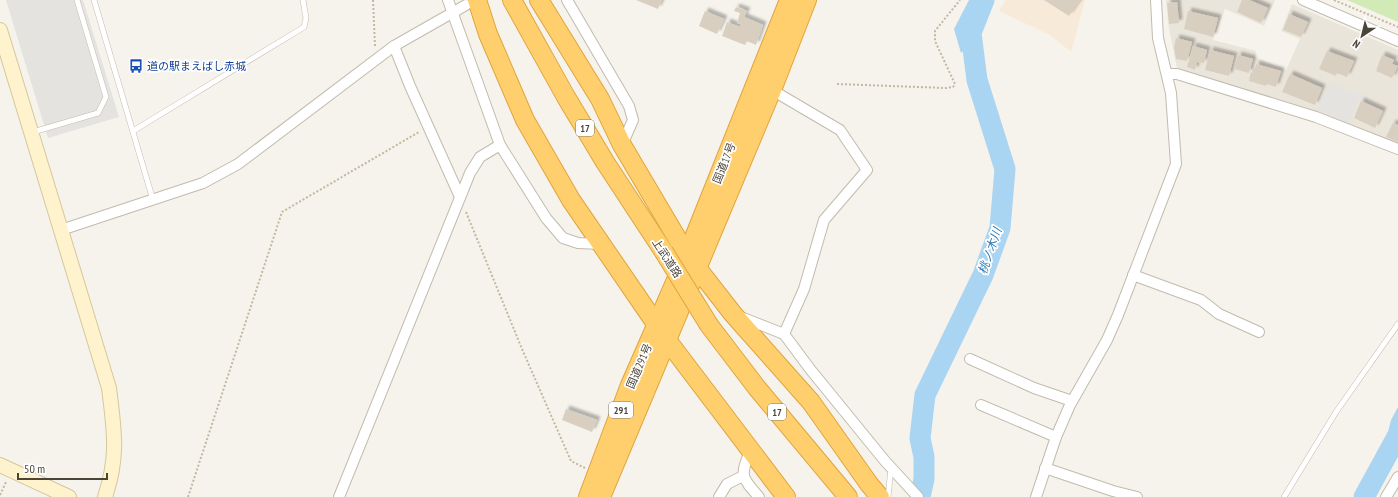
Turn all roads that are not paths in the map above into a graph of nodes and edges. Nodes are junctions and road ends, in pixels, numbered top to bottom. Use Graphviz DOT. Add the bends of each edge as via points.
graph roads {
  1 [pos="77,0"];
  2 [pos="94,0"];
  3 [pos="303,0"];
  4 [pos="448,0"];
  5 [pos="512,0"];
  6 [pos="539,0"];
  7 [pos="566,0"];
  8 [pos="789,0"];
  9 [pos="807,0"];
  10 [pos="1156,0"];
  11 [pos="1302,0"];
  12 [pos="471,2"];
  13 [pos="453,11"];
  14 [pos="0,30"];
  15 [pos="1398,41"];
  16 [pos="394,46"];
  17 [pos="1166,74"];
  18 [pos="772,90"];
  19 [pos="133,131"];
  20 [pos="31,132"];
  21 [pos="500,145"];
  22 [pos="622,146"];
  23 [pos="1398,149"];
  24 [pos="460,197"];
  25 [pos="153,200"];
  26 [pos="61,230"];
  27 [pos="601,244"];
  28 [pos="692,262"];
  29 [pos="1133,275"];
  30 [pos="733,314"];
  31 [pos="1398,324"];
  32 [pos="657,325"];
  33 [pos="1259,332"];
  34 [pos="784,334"];
  35 [pos="667,340"];
  36 [pos="970,359"];
  37 [pos="1072,401"];
  38 [pos="981,405"];
  39 [pos="1056,438"];
  40 [pos="750,451"];
  41 [pos="0,465"];
  42 [pos="891,468"];
  43 [pos="1046,468"];
  44 [pos="743,476"];
  45 [pos="1398,477"];
  46 [pos="69,497"];
  47 [pos="104,497"];
  48 [pos="339,497"];
  49 [pos="588,497"];
  50 [pos="601,497"];
  51 [pos="719,497"];
  52 [pos="759,497"];
  53 [pos="786,497"];
  54 [pos="848,497"];
  55 [pos="880,497"];
  56 [pos="888,497"];
  57 [pos="918,497"];
  58 [pos="1036,497"];
  59 [pos="1137,497"];
  60 [pos="1284,497"];
  61 [pos="1386,497"];
  1 -- 20 [label="lane" via="106,97 98,113"];
  2 -- 19 [label="lane"];
  3 -- 19 [label="lane" via="306,18 304,27"];
  4 -- 13 [label="street"];
  5 -- 54 [label="highway, 上武道路 / 17, bridge" via="605,162 710,325 777,413"];
  6 -- 22 [label="highway" via="600,99"];
  7 -- 22 [label="street" via="629,106 633,120"];
  8 -- 28 [label="highway, 国道17号"];
  9 -- 18 [label="highway, 国道17号"];
  10 -- 17 [label="street" via="1158,38"];
  11 -- 15 [label="street"];
  12 -- 13 [label="street"];
  12 -- 27 [label="highway" via="488,34 525,120 570,200"];
  13 -- 16 [label="street"];
  13 -- 21 [label="street" via="483,103"];
  14 -- 20 [label="street"];
  16 -- 24 [label="street"];
  16 -- 25 [label="street" via="238,164 203,183"];
  17 -- 23 [label="street" via="1177,74 1316,117"];
  17 -- 29 [label="street" via="1171,93 1176,164"];
  18 -- 28 [label="highway, 国道17号"];
  18 -- 34 [label="street" via="840,130 867,170 824,220 804,290"];
  19 -- 25 [label="lane"];
  20 -- 26 [label="street"];
  21 -- 24 [label="street" via="480,157"];
  21 -- 27 [label="street" via="546,218 563,238 578,243"];
  22 -- 28 [label="highway"];
  24 -- 48 [label="street"];
  25 -- 26 [label="street"];
  26 -- 47 [label="street" via="109,388 115,445 110,480"];
  27 -- 32 [label="highway"];
  28 -- 30 [label="highway"];
  28 -- 32 [label="highway, 国道17号"];
  28 -- 35 [label="highway, 国道291号"];
  29 -- 33 [label="street" via="1201,300 1219,314"];
  29 -- 37 [label="street" via="1107,340"];
  30 -- 34 [label="street"];
  30 -- 55 [label="highway" via="811,402"];
  31 -- 60 [label="lane" via="1336,412"];
  32 -- 35 [label="highway"];
  32 -- 49 [label="highway, 国道291号 / 291" via="630,385"];
  34 -- 42 [label="street"];
  35 -- 40 [label="highway"];
  35 -- 50 [label="highway, 国道291号 / 291"];
  36 -- 37 [label="street" via="1034,388"];
  37 -- 39 [label="street"];
  38 -- 39 [label="street"];
  39 -- 43 [label="street"];
  40 -- 44 [label="street"];
  40 -- 53 [label="highway"];
  41 -- 46 [label="street"];
  42 -- 56 [label="lane"];
  42 -- 57 [label="street"];
  43 -- 58 [label="street"];
  43 -- 59 [label="street"];
  44 -- 51 [label="street" via="727,484"];
  44 -- 52 [label="street"];
  45 -- 61 [label="street"];
}
